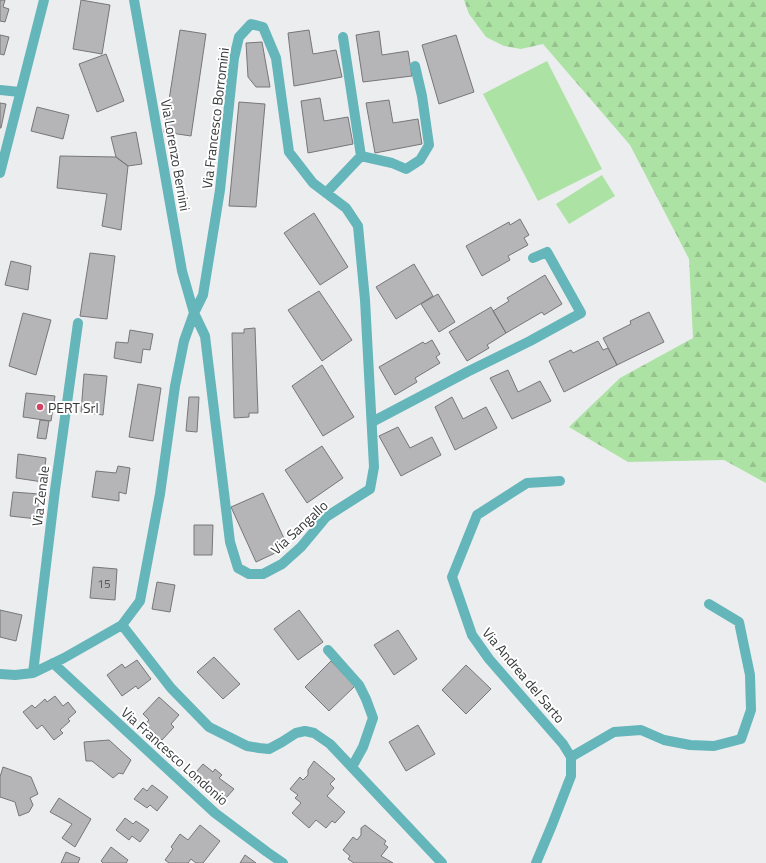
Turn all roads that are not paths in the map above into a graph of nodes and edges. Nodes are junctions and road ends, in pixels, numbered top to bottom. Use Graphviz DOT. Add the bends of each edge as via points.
graph roads {
  1 [pos="44,0"];
  2 [pos="134,0"];
  3 [pos="343,37"];
  4 [pos="415,66"];
  5 [pos="0,90"];
  6 [pos="20,92"];
  7 [pos="361,156"];
  8 [pos="0,173"];
  9 [pos="326,193"];
  10 [pos="533,258"];
  11 [pos="194,313"];
  12 [pos="78,323"];
  13 [pos="372,422"];
  14 [pos="560,481"];
  15 [pos="709,604"];
  16 [pos="122,625"];
  17 [pos="328,650"];
  18 [pos="53,664"];
  19 [pos="33,673"];
  20 [pos="0,674"];
  21 [pos="571,757"];
  22 [pos="352,767"];
  23 [pos="284,863"];
  24 [pos="442,863"];
  25 [pos="536,863"];
  1 -- 6 [label="street"];
  2 -- 11 [label="street, Via Lorenzo Bernini" via="182,271"];
  3 -- 7 [label="street"];
  4 -- 7 [label="street" via="429,145 420,160 406,169"];
  5 -- 6 [label="street"];
  6 -- 8 [label="street"];
  7 -- 9 [label="street"];
  9 -- 11 [label="street, Via Francesco Borromini" via="313,183 289,152 276,58 263,27 251,24 240,37 234,58 220,190 202,295"];
  9 -- 13 [label="street, Via Francesco Borromini" via="346,208 358,226"];
  10 -- 13 [label="street" via="547,252 580,313"];
  11 -- 13 [label="street, Via Sangallo" via="205,336 230,542 238,568 249,574 263,574 282,564 301,547 326,517 370,489 374,467"];
  11 -- 16 [label="street" via="184,341 178,371 160,494 140,601"];
  12 -- 19 [label="street, Via Zenale"];
  14 -- 21 [label="street, Via Andrea del Sarto" via="527,483 477,515 452,577 472,635"];
  15 -- 21 [label="street" via="739,622 750,675 751,710 741,739 714,746 690,745 664,740 641,730 614,732"];
  16 -- 18 [label="street"];
  16 -- 22 [label="street" via="171,688 209,727 247,746 269,749 296,733 314,733 330,744"];
  17 -- 22 [label="street" via="359,685 373,718 363,747"];
  18 -- 19 [label="street"];
  18 -- 23 [label="street, Via Francesco Londonio" via="215,813"];
  19 -- 20 [label="street"];
  21 -- 25 [label="street" via="571,776"];
  22 -- 24 [label="street"];
}
